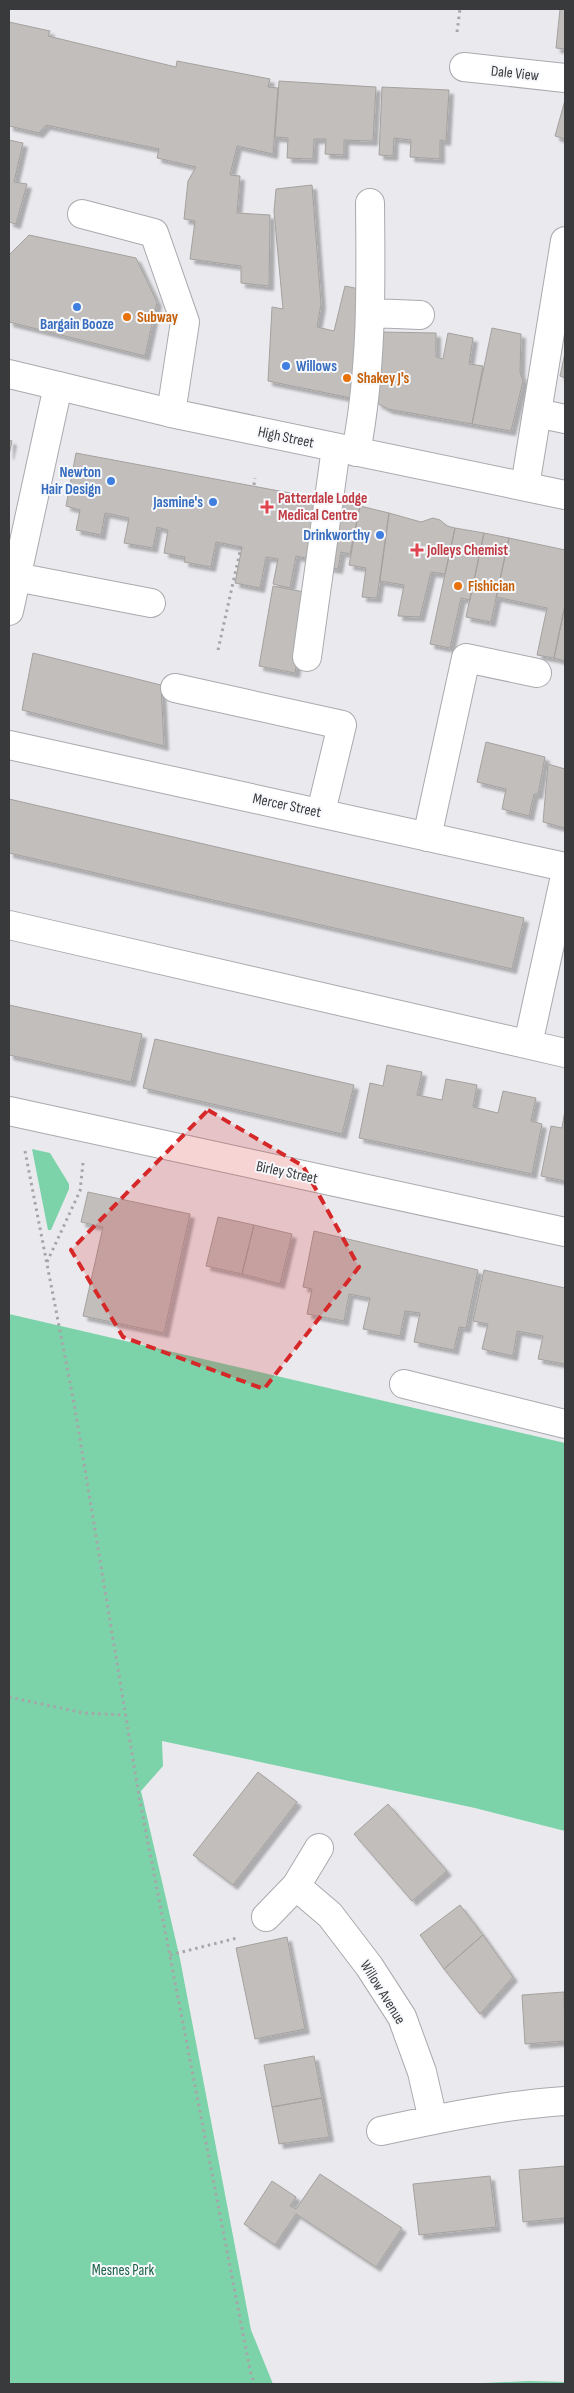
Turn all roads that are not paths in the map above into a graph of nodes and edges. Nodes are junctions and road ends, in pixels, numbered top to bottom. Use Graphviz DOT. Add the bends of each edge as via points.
graph roads {
  1 [pos="464,67"];
  2 [pos="565,78"];
  3 [pos="370,203"];
  4 [pos="82,214"];
  5 [pos="565,241"];
  6 [pos="371,313"];
  7 [pos="420,315"];
  8 [pos="9,374"];
  9 [pos="58,386"];
  10 [pos="170,413"];
  11 [pos="537,413"];
  12 [pos="565,419"];
  13 [pos="346,450"];
  14 [pos="525,486"];
  15 [pos="565,495"];
  16 [pos="11,596"];
  17 [pos="151,603"];
  18 [pos="307,657"];
  19 [pos="537,673"];
  20 [pos="174,688"];
  21 [pos="9,745"];
  22 [pos="321,812"];
  23 [pos="428,837"];
  24 [pos="565,867"];
  25 [pos="565,876"];
  26 [pos="9,925"];
  27 [pos="528,1044"];
  28 [pos="565,1053"];
  29 [pos="9,1111"];
  30 [pos="565,1232"];
  31 [pos="404,1384"];
  32 [pos="565,1424"];
  33 [pos="319,1848"];
  34 [pos="296,1886"];
  35 [pos="266,1917"];
  36 [pos="565,2101"];
  37 [pos="433,2120"];
  38 [pos="381,2131"];
  1 -- 2 [label="street, Dale View"];
  3 -- 6 [label="street"];
  4 -- 10 [label="street" via="154,234 185,322"];
  5 -- 11 [label="street"];
  6 -- 7 [label="street"];
  6 -- 13 [label="street" via="364,410"];
  8 -- 9 [label="street, High Street"];
  9 -- 10 [label="street, High Street"];
  9 -- 16 [label="street"];
  10 -- 13 [label="street, High Street"];
  11 -- 12 [label="street"];
  11 -- 14 [label="street"];
  13 -- 14 [label="street, High Street"];
  13 -- 18 [label="street"];
  14 -- 15 [label="street, High Street"];
  16 -- 17 [label="street"];
  19 -- 23 [label="street" via="466,658"];
  20 -- 22 [label="street" via="342,725"];
  21 -- 22 [label="street, Mercer Street"];
  22 -- 23 [label="street, Mercer Street"];
  23 -- 24 [label="street, Mercer Street"];
  25 -- 27 [label="street"];
  26 -- 27 [label="street"];
  27 -- 28 [label="street"];
  29 -- 30 [label="street, Birley Street"];
  31 -- 32 [label="street"];
  33 -- 34 [label="street"];
  34 -- 35 [label="street"];
  34 -- 37 [label="street, Willow Avenue" via="330,1915 369,1966 402,2018 422,2072"];
  36 -- 37 [label="street" via="532,2103"];
  37 -- 38 [label="street"];
}
